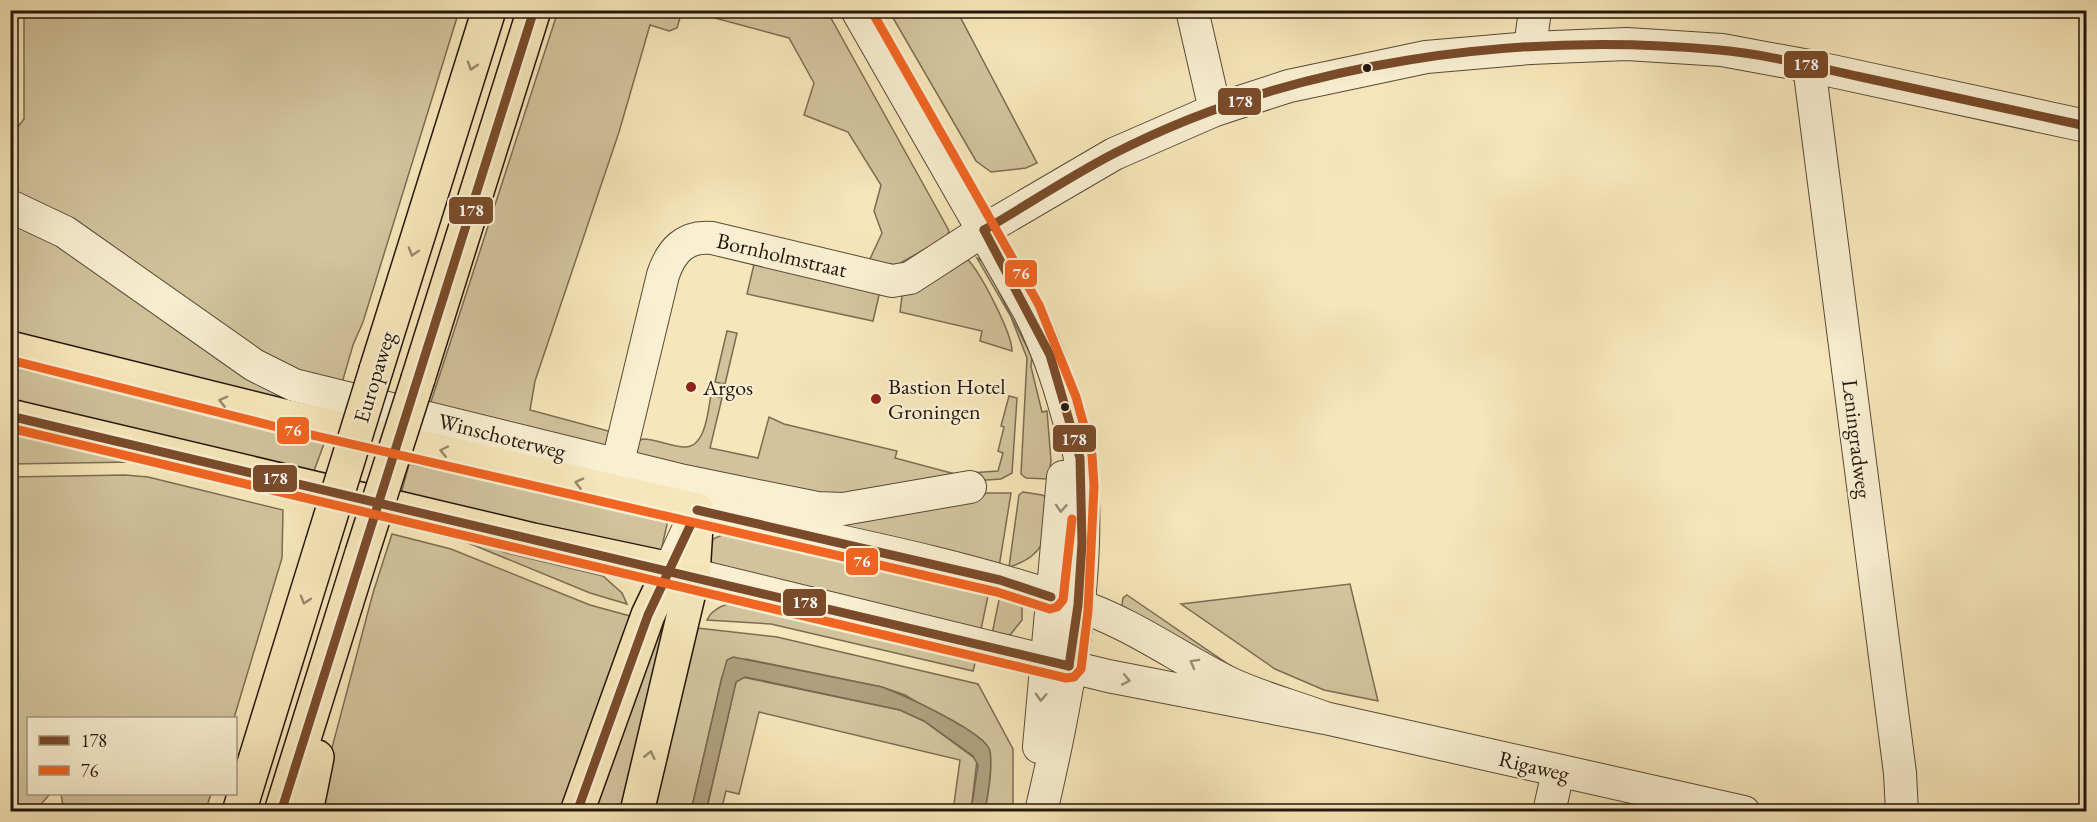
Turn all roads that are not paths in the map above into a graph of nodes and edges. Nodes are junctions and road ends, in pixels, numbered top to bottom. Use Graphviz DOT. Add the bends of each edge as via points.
graph roads {
  1 [pos="489,10"];
  2 [pos="534,10"];
  3 [pos="857,10"];
  4 [pos="1192,10"];
  5 [pos="1535,10"];
  6 [pos="1530,48"];
  7 [pos="1809,66"];
  8 [pos="1215,110"];
  9 [pos="2086,126"];
  10 [pos="10,206"];
  11 [pos="984,230"];
  12 [pos="10,348"];
  13 [pos="10,416"];
  14 [pos="615,478"];
  15 [pos="970,487"];
  16 [pos="697,510"];
  17 [pos="682,572"];
  18 [pos="1064,601"];
  19 [pos="343,614"];
  20 [pos="1057,663"];
  21 [pos="1325,718"];
  22 [pos="1558,772"];
  23 [pos="239,812"];
  24 [pos="281,812"];
  25 [pos="306,812"];
  26 [pos="577,812"];
  27 [pos="637,812"];
  28 [pos="1039,812"];
  29 [pos="1549,812"];
  30 [pos="1744,812"];
  31 [pos="1902,812"];
  1 -- 23 [label="main road, Europaweg, one-way, bridge"];
  2 -- 19 [label="main road, Europaweg, bridge"];
  3 -- 11 [label="street"];
  4 -- 8 [label="street"];
  5 -- 6 [label="street"];
  6 -- 7 [label="street, Bornholmstraat" via="1628,44 1722,50"];
  6 -- 8 [label="street, Bornholmstraat" via="1425,57 1289,86"];
  7 -- 9 [label="street, Bornholmstraat"];
  7 -- 31 [label="street, Leningradweg"];
  8 -- 11 [label="street, Bornholmstraat" via="1114,154"];
  10 -- 14 [label="street, Winschoterweg" via="65,232 276,378"];
  11 -- 14 [label="street, Bornholmstraat" via="910,278 892,281 712,238 685,242 671,257 663,275"];
  11 -- 18 [label="street" via="1050,355 1065,408 1061,511"];
  14 -- 12 [label="main road, Winschoterweg, one-way" via="280,415"];
  13 -- 17 [label="main road"];
  14 -- 15 [label="street, Winschoterweg" via="843,509"];
  14 -- 16 [label="main road, Winschoterweg"];
  16 -- 17 [label="main road"];
  16 -- 18 [label="street, Winschoterweg" via="1000,580"];
  17 -- 20 [label="street"];
  17 -- 26 [label="main road" via="648,615"];
  27 -- 17 [label="main road, one-way"];
  18 -- 20 [label="street"];
  21 -- 18 [label="street, Rigaweg, one-way" via="1228,682 1116,620"];
  19 -- 24 [label="main road, Europaweg"];
  19 -- 25 [label="main road"];
  20 -- 21 [label="street, Rigaweg, one-way"];
  20 -- 28 [label="street" via="1055,753"];
  21 -- 22 [label="street, Rigaweg"];
  22 -- 29 [label="street"];
  22 -- 30 [label="street, Rigaweg"];
}
